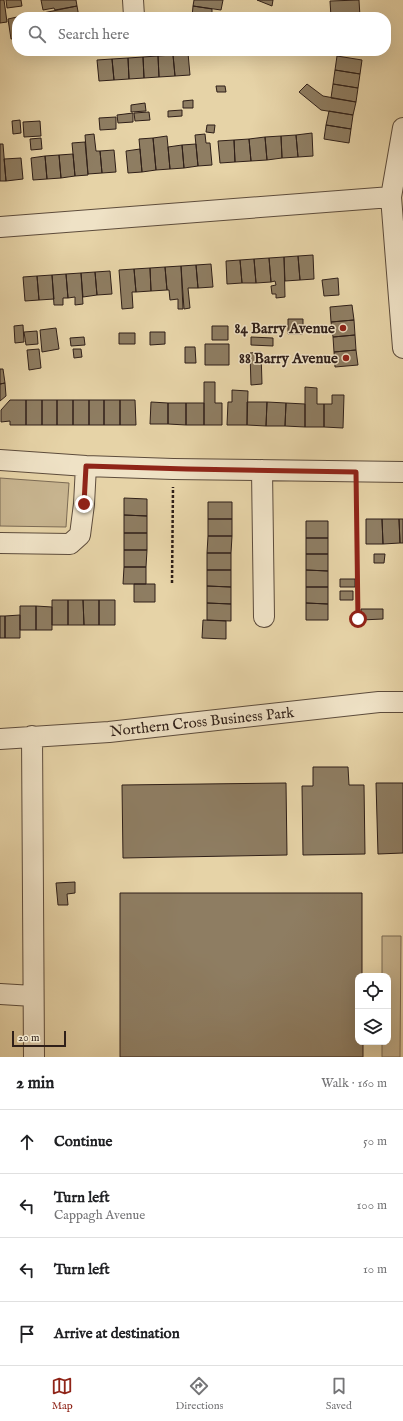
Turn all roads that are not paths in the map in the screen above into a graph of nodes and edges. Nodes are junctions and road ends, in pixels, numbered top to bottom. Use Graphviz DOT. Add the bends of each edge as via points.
graph roads {
  1 [pos="403,128"];
  2 [pos="390,197"];
  3 [pos="0,227"];
  4 [pos="403,348"];
  5 [pos="0,460"];
  6 [pos="86,466"];
  7 [pos="262,470"];
  8 [pos="403,472"];
  9 [pos="0,543"];
  10 [pos="264,617"];
  11 [pos="403,702"];
  12 [pos="32,736"];
  13 [pos="0,739"];
  14 [pos="0,994"];
  15 [pos="33,996"];
  16 [pos="34,1057"];
  1 -- 2 [label="street"];
  2 -- 3 [label="street"];
  2 -- 4 [label="street"];
  5 -- 6 [label="street"];
  6 -- 7 [label="street"];
  6 -- 9 [label="street" via="80,535 70,544"];
  7 -- 8 [label="street"];
  7 -- 10 [label="street"];
  11 -- 12 [label="street, Northern Cross Business Park" via="379,702 109,732"];
  12 -- 13 [label="street, Northern Cross Business Park"];
  12 -- 15 [label="street"];
  14 -- 15 [label="street"];
  15 -- 16 [label="street"];
}
